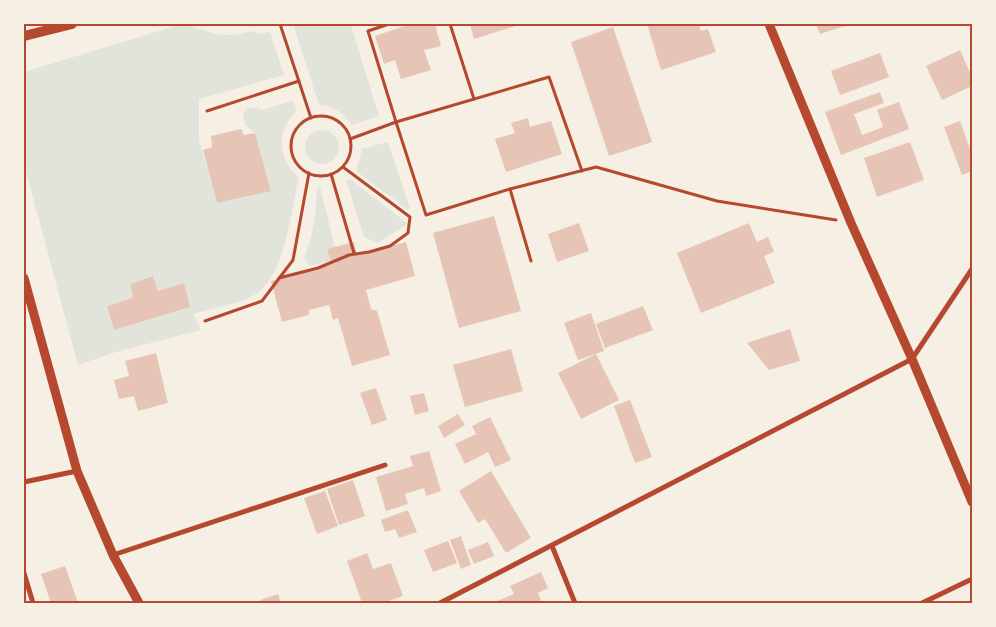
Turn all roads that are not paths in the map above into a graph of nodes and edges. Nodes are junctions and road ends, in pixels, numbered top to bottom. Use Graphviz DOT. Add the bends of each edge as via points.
graph roads {
  1 [pos="72,24"];
  2 [pos="769,24"];
  3 [pos="24,36"];
  4 [pos="972,269"];
  5 [pos="24,278"];
  6 [pos="912,359"];
  7 [pos="385,465"];
  8 [pos="77,471"];
  9 [pos="24,482"];
  10 [pos="972,502"];
  11 [pos="552,546"];
  12 [pos="113,555"];
  13 [pos="24,573"];
  14 [pos="972,579"];
  15 [pos="33,603"];
  16 [pos="139,603"];
  17 [pos="440,603"];
  18 [pos="575,603"];
  19 [pos="922,603"];
  1 -- 3 [label="main road"];
  2 -- 6 [label="street" via="851,223"];
  4 -- 6 [label="street"];
  5 -- 8 [label="street"];
  6 -- 10 [label="street"];
  6 -- 11 [label="street"];
  7 -- 12 [label="street"];
  8 -- 9 [label="street"];
  8 -- 12 [label="street"];
  11 -- 17 [label="street"];
  11 -- 18 [label="street"];
  12 -- 16 [label="street"];
  13 -- 15 [label="street"];
  14 -- 19 [label="street"];
}
